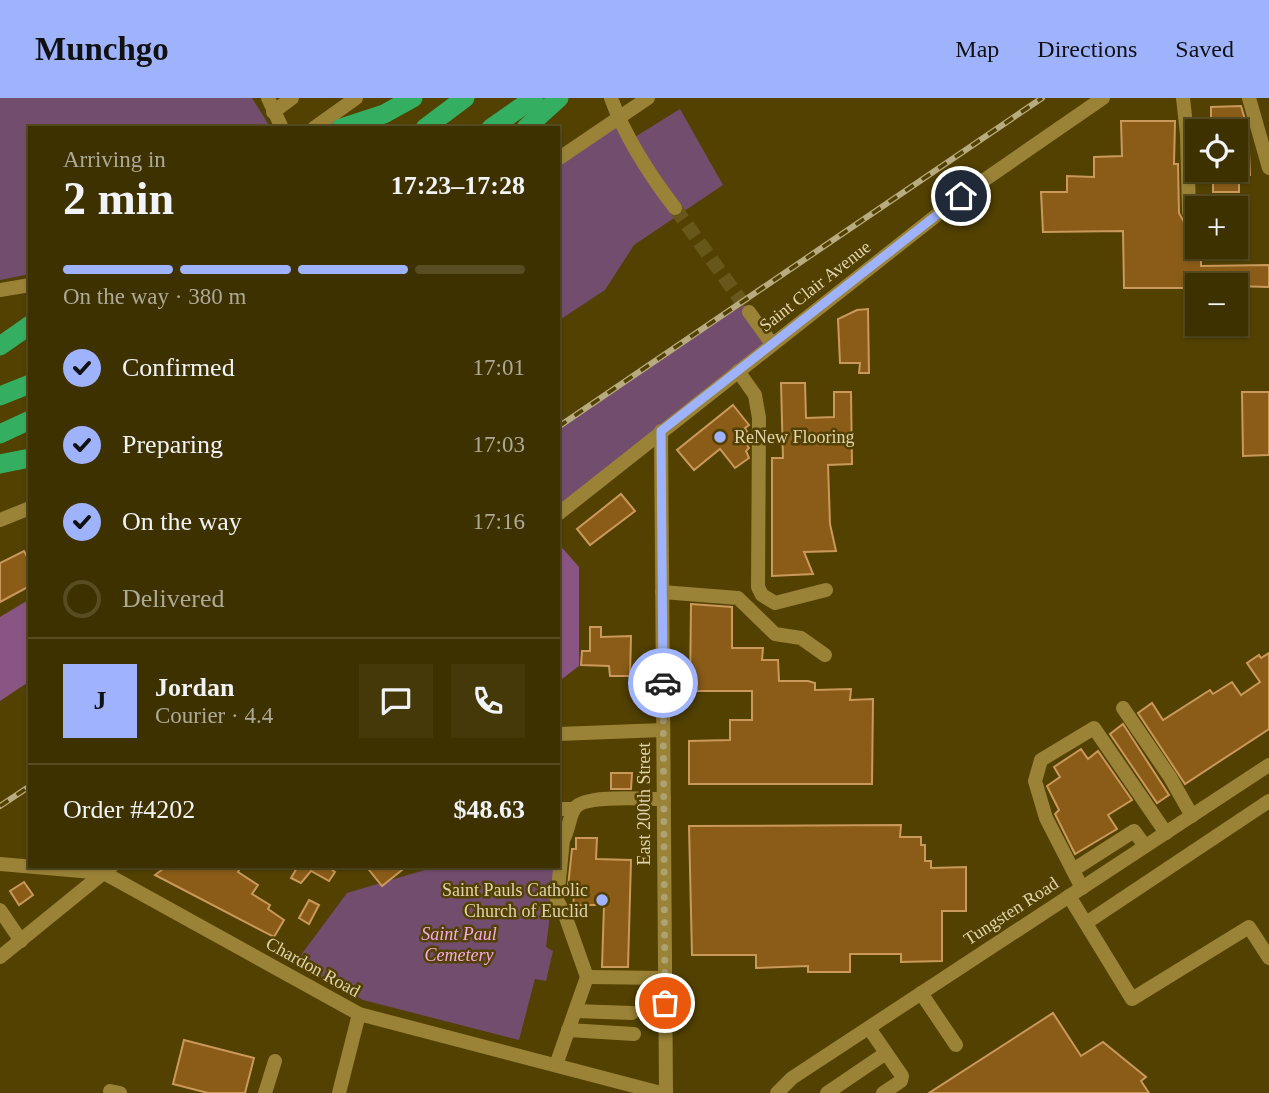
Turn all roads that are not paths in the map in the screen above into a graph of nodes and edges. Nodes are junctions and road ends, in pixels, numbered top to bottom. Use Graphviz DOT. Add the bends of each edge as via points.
graph roads {
  1 [pos="292,98"];
  2 [pos="356,98"];
  3 [pos="413,98"];
  4 [pos="465,98"];
  5 [pos="534,98"];
  6 [pos="559,98"];
  7 [pos="611,98"];
  8 [pos="649,98"];
  9 [pos="1103,98"];
  10 [pos="1183,98"];
  11 [pos="1249,98"];
  12 [pos="270,105"];
  13 [pos="619,119"];
  14 [pos="281,126"];
  15 [pos="317,126"];
  16 [pos="347,126"];
  17 [pos="428,126"];
  18 [pos="494,126"];
  19 [pos="528,126"];
  20 [pos="560,158"];
  21 [pos="1269,168"];
  22 [pos="1189,196"];
  23 [pos="675,208"];
  24 [pos="28,285"];
  25 [pos="0,290"];
  26 [pos="749,312"];
  27 [pos="28,326"];
  28 [pos="772,344"];
  29 [pos="0,346"];
  30 [pos="738,371"];
  31 [pos="28,385"];
  32 [pos="0,396"];
  33 [pos="28,421"];
  34 [pos="661,431"];
  35 [pos="0,434"];
  36 [pos="28,458"];
  37 [pos="0,464"];
  38 [pos="28,509"];
  39 [pos="560,512"];
  40 [pos="0,520"];
  41 [pos="826,590"];
  42 [pos="662,592"];
  43 [pos="825,655"];
  44 [pos="1124,708"];
  45 [pos="663,730"];
  46 [pos="560,734"];
  47 [pos="1269,765"];
  48 [pos="664,799"];
  49 [pos="1269,801"];
  50 [pos="560,809"];
  51 [pos="574,809"];
  52 [pos="1192,816"];
  53 [pos="1166,833"];
  54 [pos="561,840"];
  55 [pos="1145,846"];
  56 [pos="0,864"];
  57 [pos="28,866"];
  58 [pos="72,868"];
  59 [pos="559,868"];
  60 [pos="108,870"];
  61 [pos="1073,870"];
  62 [pos="1082,888"];
  63 [pos="1069,896"];
  64 [pos="0,910"];
  65 [pos="1086,923"];
  66 [pos="21,941"];
  67 [pos="0,957"];
  68 [pos="1269,958"];
  69 [pos="587,977"];
  70 [pos="665,978"];
  71 [pos="921,993"];
  72 [pos="575,1011"];
  73 [pos="632,1013"];
  74 [pos="359,1014"];
  75 [pos="869,1028"];
  76 [pos="568,1030"];
  77 [pos="634,1034"];
  78 [pos="956,1045"];
  79 [pos="887,1053"];
  80 [pos="275,1061"];
  81 [pos="556,1065"];
  82 [pos="265,1093"];
  83 [pos="339,1093"];
  84 [pos="663,1093"];
  85 [pos="777,1093"];
  86 [pos="827,1093"];
  87 [pos="883,1093"];
  1 -- 12 [label="street"];
  2 -- 15 [label="street"];
  3 -- 16 [label="highway"];
  4 -- 17 [label="highway"];
  5 -- 18 [label="highway"];
  6 -- 19 [label="highway"];
  7 -- 13 [label="street"];
  8 -- 13 [label="street"];
  9 -- 28 [label="street, Saint Clair Avenue" via="961,196"];
  10 -- 22 [label="street"];
  11 -- 21 [label="street"];
  12 -- 14 [label="street"];
  13 -- 20 [label="street"];
  13 -- 23 [label="street" via="642,163"];
  24 -- 25 [label="street"];
  26 -- 28 [label="street"];
  27 -- 29 [label="highway"];
  28 -- 30 [label="street, Saint Clair Avenue"];
  30 -- 34 [label="street, Saint Clair Avenue"];
  30 -- 41 [label="street" via="755,395 759,418 758,587 775,603"];
  31 -- 32 [label="highway"];
  33 -- 35 [label="highway"];
  34 -- 39 [label="street, Saint Clair Avenue"];
  34 -- 42 [label="street, East 200th Street"];
  36 -- 37 [label="highway"];
  38 -- 40 [label="street"];
  42 -- 43 [label="street" via="738,598 775,634 801,638"];
  42 -- 45 [label="street, East 200th Street"];
  44 -- 52 [label="street"];
  45 -- 46 [label="street"];
  45 -- 48 [label="street, East 200th Street"];
  47 -- 52 [label="street, Tungsten Road"];
  48 -- 51 [label="street" via="585,800"];
  48 -- 70 [label="street, East 200th Street"];
  49 -- 65 [label="street"];
  50 -- 51 [label="street"];
  51 -- 54 [label="street" via="570,829"];
  52 -- 53 [label="street, Tungsten Road"];
  53 -- 55 [label="street, Tungsten Road"];
  53 -- 61 [label="street" via="1094,728 1041,760 1035,781 1046,818"];
  55 -- 61 [label="street" via="1134,831"];
  55 -- 62 [label="street, Tungsten Road"];
  56 -- 57 [label="street, Chardon Road"];
  58 -- 60 [label="street, Chardon Road"];
  59 -- 69 [label="street" via="557,895"];
  60 -- 66 [label="street"];
  60 -- 74 [label="street, Chardon Road"];
  61 -- 62 [label="street"];
  62 -- 63 [label="street, Tungsten Road"];
  63 -- 65 [label="street"];
  63 -- 71 [label="street, Tungsten Road"];
  64 -- 66 [label="street"];
  65 -- 68 [label="street" via="1132,999 1248,927"];
  66 -- 67 [label="street"];
  69 -- 70 [label="street"];
  69 -- 72 [label="street"];
  70 -- 84 [label="street, East 200th Street"];
  71 -- 75 [label="street, Tungsten Road"];
  71 -- 78 [label="street"];
  72 -- 73 [label="street"];
  72 -- 76 [label="street"];
  74 -- 81 [label="street, Chardon Road"];
  74 -- 83 [label="street"];
  75 -- 79 [label="street"];
  75 -- 85 [label="street, Tungsten Road" via="792,1078"];
  76 -- 77 [label="street"];
  76 -- 81 [label="street"];
  79 -- 86 [label="street"];
  79 -- 87 [label="street" via="902,1076"];
  80 -- 82 [label="street"];
  81 -- 84 [label="street, Chardon Road"];
}
